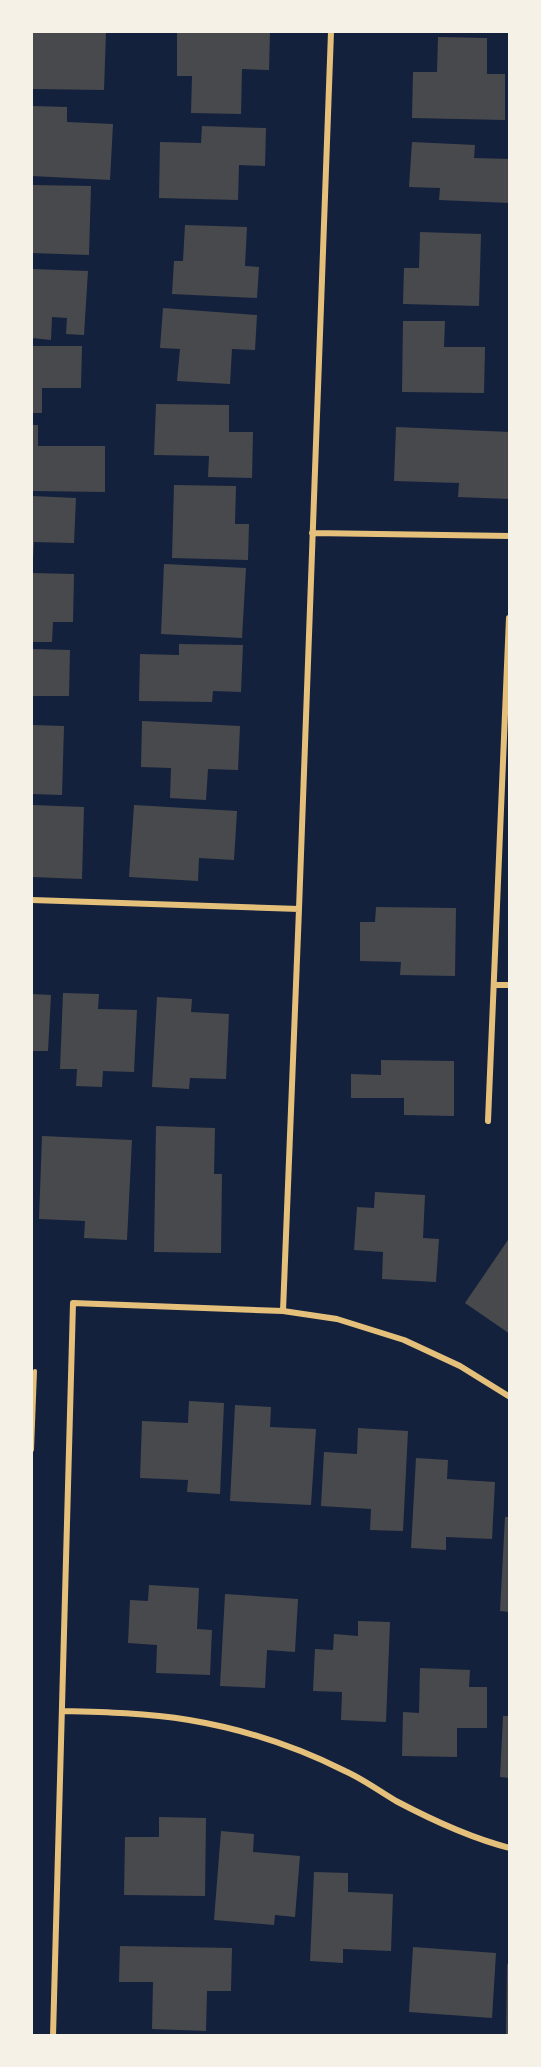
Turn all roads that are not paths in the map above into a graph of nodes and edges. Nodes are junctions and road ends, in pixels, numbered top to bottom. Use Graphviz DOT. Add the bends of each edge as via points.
graph roads {
  1 [pos="331,32"];
  2 [pos="312,533"];
  3 [pos="510,536"];
  4 [pos="509,618"];
  5 [pos="508,701"];
  6 [pos="32,900"];
  7 [pos="299,909"];
  8 [pos="495,985"];
  9 [pos="510,986"];
  10 [pos="488,1121"];
  11 [pos="283,1311"];
  12 [pos="510,1397"];
  13 [pos="62,1711"];
  14 [pos="510,1848"];
  15 [pos="53,2036"];
  1 -- 2 [label="street"];
  2 -- 3 [label="street"];
  2 -- 7 [label="street"];
  4 -- 5 [label="street"];
  5 -- 8 [label="street"];
  6 -- 7 [label="street"];
  7 -- 11 [label="street"];
  8 -- 9 [label="street"];
  8 -- 10 [label="street"];
  11 -- 12 [label="street" via="337,1319 404,1340 460,1366"];
  11 -- 13 [label="street" via="73,1303"];
  13 -- 14 [label="street" via="190,1720 247,1733 346,1771 438,1822"];
  13 -- 15 [label="street"];
}
